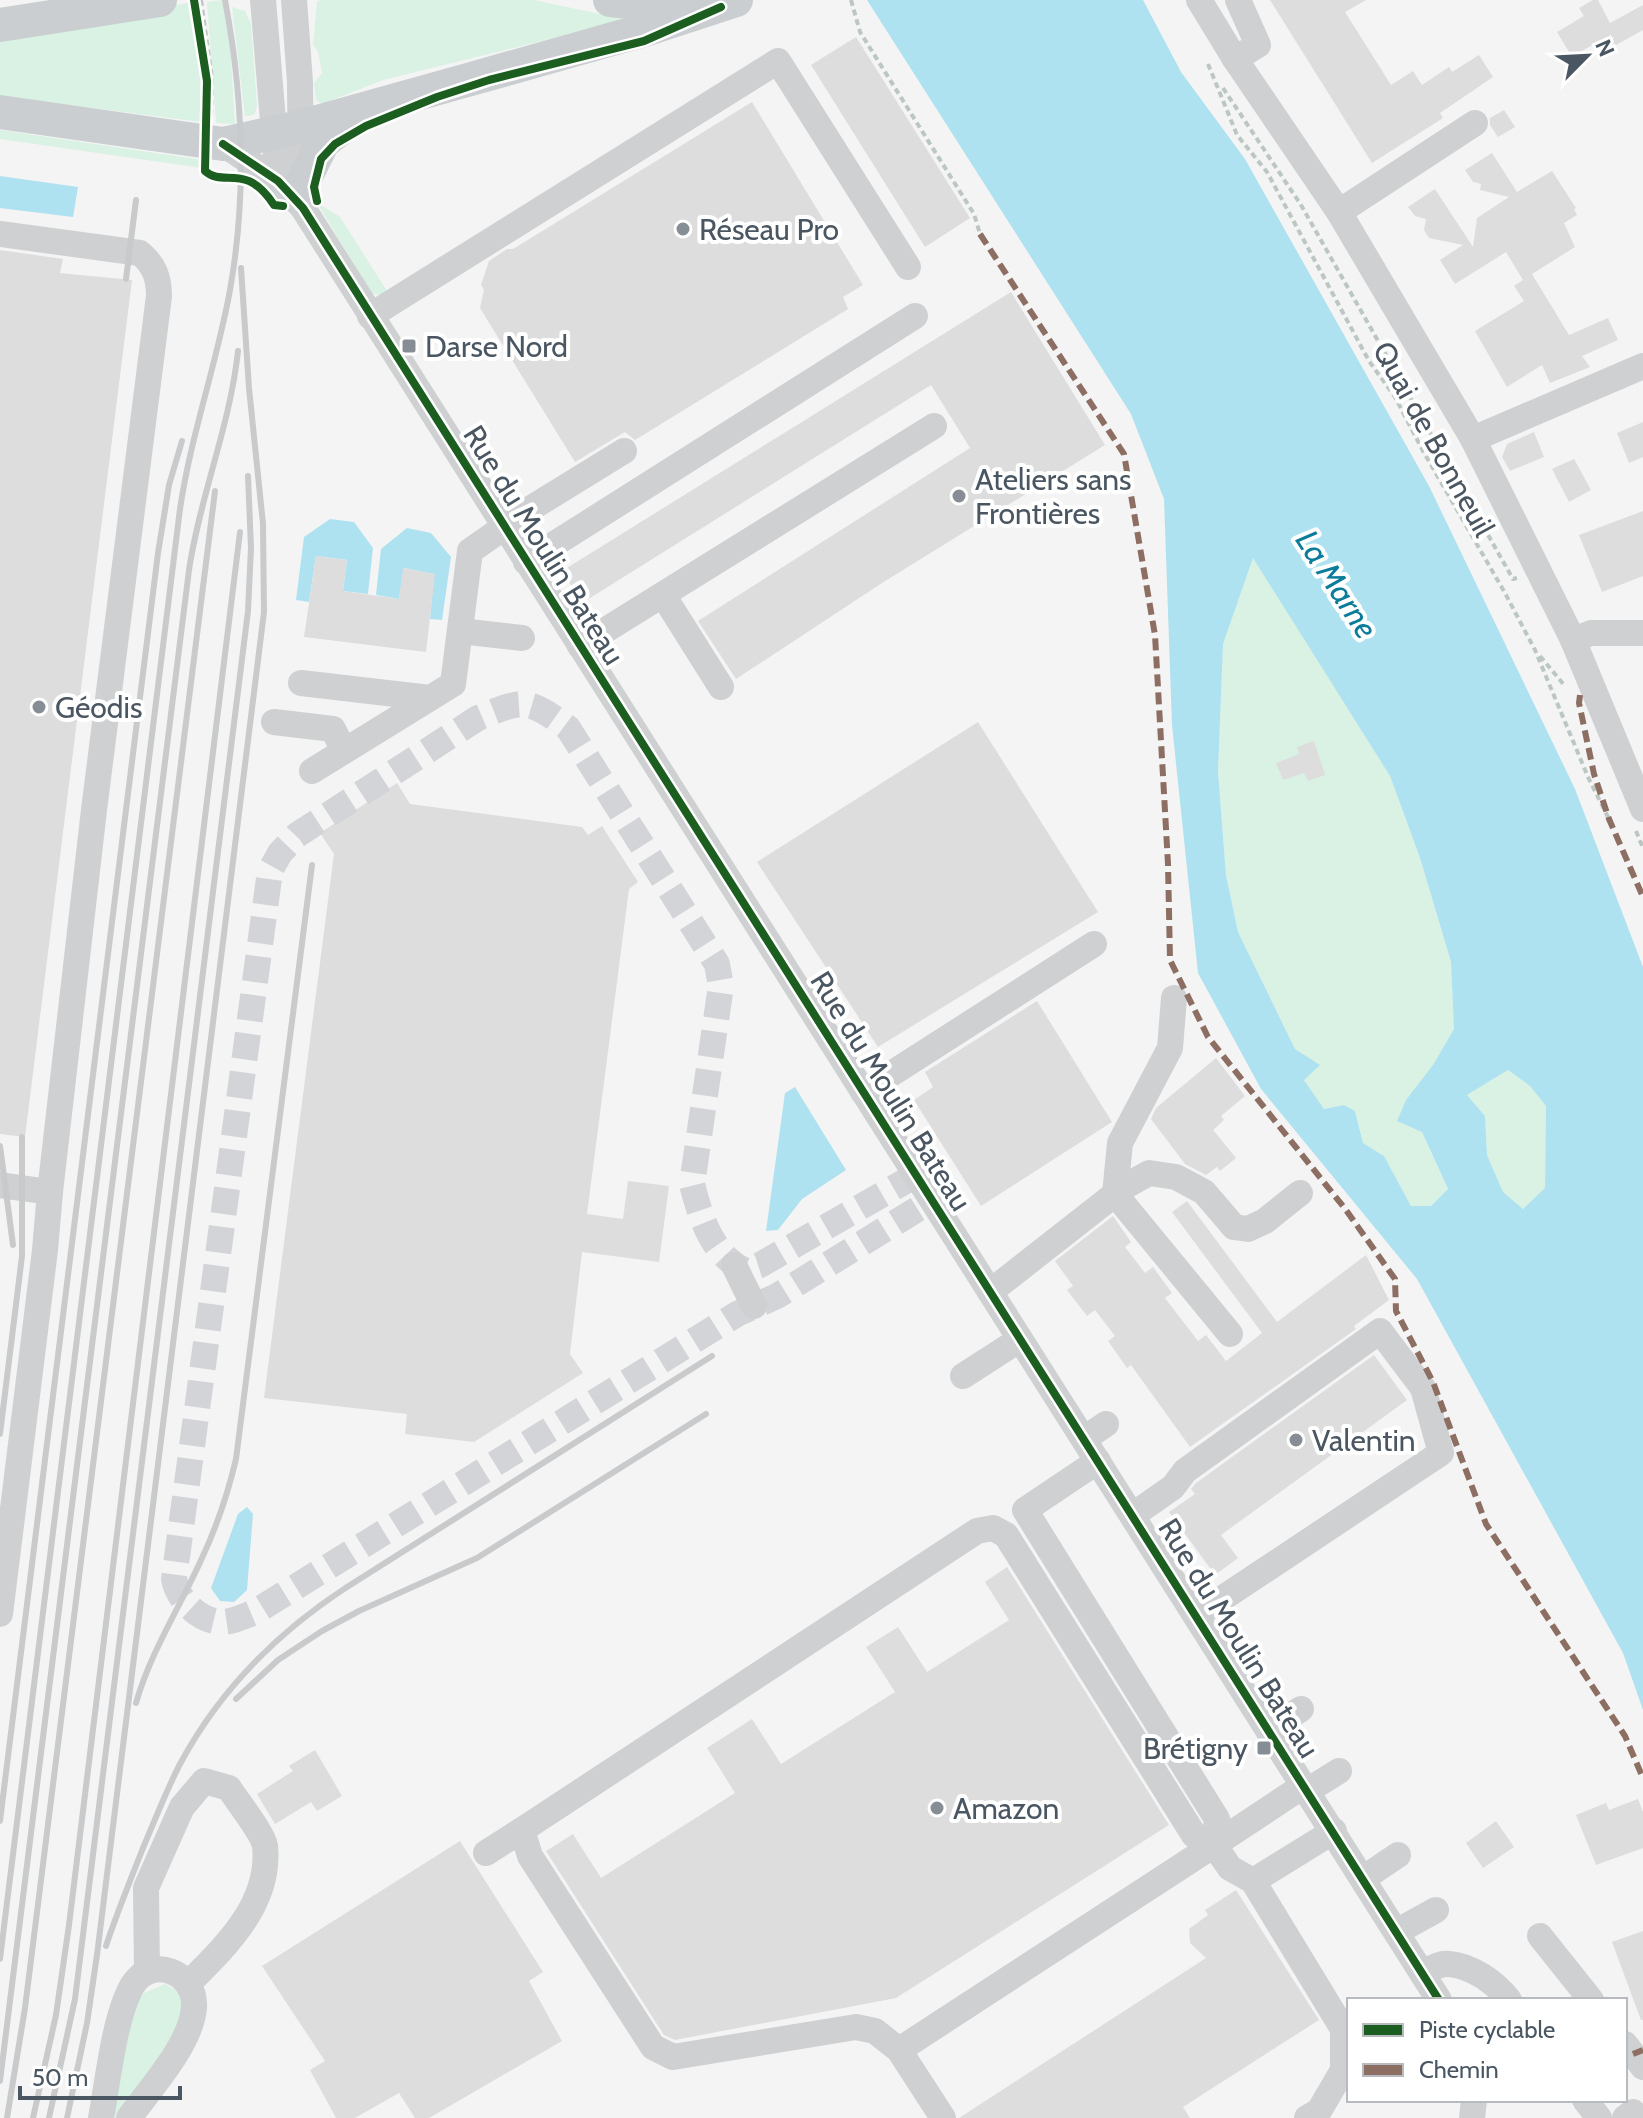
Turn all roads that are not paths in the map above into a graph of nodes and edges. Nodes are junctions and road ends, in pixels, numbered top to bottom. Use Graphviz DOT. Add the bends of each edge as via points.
graph roads {
  1 [pos="160,0"];
  2 [pos="263,0"];
  3 [pos="294,0"];
  4 [pos="610,0"];
  5 [pos="695,0"];
  6 [pos="736,0"];
  7 [pos="1199,0"];
  8 [pos="1238,0"];
  9 [pos="0,25"];
  10 [pos="1218,62"];
  11 [pos="369,107"];
  12 [pos="0,112"];
  13 [pos="1475,123"];
  14 [pos="286,130"];
  15 [pos="214,143"];
  16 [pos="294,192"];
  17 [pos="1339,212"];
  18 [pos="0,234"];
  19 [pos="908,267"];
  20 [pos="370,316"];
  21 [pos="915,316"];
  22 [pos="1643,366"];
  23 [pos="934,426"];
  24 [pos="1473,439"];
  25 [pos="624,451"];
  26 [pos="505,528"];
  27 [pos="526,562"];
  28 [pos="663,595"];
  29 [pos="460,631"];
  30 [pos="1643,633"];
  31 [pos="522,638"];
  32 [pos="1573,640"];
  33 [pos="580,646"];
  34 [pos="301,683"];
  35 [pos="721,687"];
  36 [pos="430,698"];
  37 [pos="274,722"];
  38 [pos="344,751"];
  39 [pos="312,771"];
  40 [pos="1638,815"];
  41 [pos="1094,944"];
  42 [pos="1174,998"];
  43 [pos="863,1092"];
  44 [pos="0,1185"];
  45 [pos="50,1192"];
  46 [pos="1300,1193"];
  47 [pos="1115,1194"];
  48 [pos="734,1265"];
  49 [pos="990,1292"];
  50 [pos="754,1306"];
  51 [pos="1230,1334"];
  52 [pos="1019,1340"];
  53 [pos="963,1376"];
  54 [pos="1096,1441"];
  55 [pos="1025,1510"];
  56 [pos="1133,1515"];
  57 [pos="993,1528"];
  58 [pos="0,1614"];
  59 [pos="1196,1616"];
  60 [pos="1301,1709"];
  61 [pos="1268,1730"];
  62 [pos="1339,1771"];
  63 [pos="1305,1788"];
  64 [pos="522,1830"];
  65 [pos="1334,1831"];
  66 [pos="1214,1845"];
  67 [pos="486,1853"];
  68 [pos="1398,1855"];
  69 [pos="1364,1878"];
  70 [pos="1253,1881"];
  71 [pos="1436,1910"];
  72 [pos="1398,1931"];
  73 [pos="1540,1936"];
  74 [pos="147,1972"];
  75 [pos="1424,1972"];
  76 [pos="188,1984"];
  77 [pos="1438,1998"];
  78 [pos="1507,1998"];
  79 [pos="1589,1998"];
  80 [pos="1627,2046"];
  81 [pos="899,2050"];
  82 [pos="1643,2066"];
  83 [pos="1587,2102"];
  84 [pos="101,2118"];
  85 [pos="129,2118"];
  86 [pos="943,2118"];
  87 [pos="1307,2118"];
  88 [pos="1599,2118"];
  1 -- 9 [label="main road"];
  2 -- 14 [label="street"];
  3 -- 14 [label="street" via="300,82"];
  4 -- 5 [label="main road"];
  6 -- 11 [label="main road"];
  7 -- 10 [label="street, Quai de Bonneuil"];
  8 -- 10 [label="street" via="1258,45"];
  10 -- 17 [label="street, Quai de Bonneuil"];
  11 -- 14 [label="main road"];
  11 -- 16 [label="main road" via="323,142"];
  12 -- 15 [label="main road"];
  13 -- 17 [label="street"];
  14 -- 15 [label="main road"];
  14 -- 16 [label="street"];
  15 -- 16 [label="street"];
  16 -- 20 [label="street, Rue du Moulin Bateau"];
  17 -- 24 [label="street, Quai de Bonneuil"];
  18 -- 45 [label="street" via="140,253 150,261 159,283"];
  19 -- 20 [label="street" via="778,61"];
  20 -- 26 [label="street, Rue du Moulin Bateau"];
  21 -- 27 [label="street"];
  22 -- 24 [label="street"];
  23 -- 28 [label="street"];
  24 -- 32 [label="street, Quai de Bonneuil"];
  25 -- 26 [label="street"];
  26 -- 27 [label="street, Rue du Moulin Bateau"];
  26 -- 29 [label="street" via="470,551"];
  27 -- 33 [label="street, Rue du Moulin Bateau"];
  28 -- 33 [label="street"];
  28 -- 35 [label="street"];
  29 -- 31 [label="street"];
  29 -- 36 [label="street" via="453,684"];
  30 -- 32 [label="street" via="1591,633"];
  32 -- 40 [label="street, Quai de Bonneuil"];
  33 -- 43 [label="street, Rue du Moulin Bateau"];
  34 -- 36 [label="street"];
  36 -- 38 [label="street"];
  37 -- 38 [label="street" via="333,729"];
  38 -- 39 [label="street"];
  41 -- 43 [label="street"];
  42 -- 47 [label="street" via="1170,1048 1120,1143"];
  43 -- 49 [label="street, Rue du Moulin Bateau"];
  44 -- 45 [label="street"];
  45 -- 58 [label="street"];
  46 -- 47 [label="street" via="1248,1229 1234,1227 1204,1192 1176,1177 1149,1173"];
  47 -- 49 [label="street"];
  47 -- 51 [label="street"];
  48 -- 50 [label="street"];
  49 -- 52 [label="street, Rue du Moulin Bateau"];
  52 -- 53 [label="street"];
  52 -- 54 [label="street, Rue du Moulin Bateau"];
  54 -- 55 [label="street"];
  54 -- 56 [label="street, Rue du Moulin Bateau"];
  55 -- 57 [label="street"];
  55 -- 66 [label="street" via="1217,1819"];
  56 -- 59 [label="street, Rue du Moulin Bateau"];
  56 -- 59 [label="street" via="1173,1487 1185,1471 1380,1331 1423,1388 1441,1453"];
  57 -- 64 [label="street" via="977,1531"];
  57 -- 66 [label="street" via="1006,1535 1194,1835"];
  59 -- 61 [label="street, Rue du Moulin Bateau"];
  60 -- 61 [label="street"];
  61 -- 63 [label="street, Rue du Moulin Bateau"];
  62 -- 63 [label="street"];
  63 -- 65 [label="street, Rue du Moulin Bateau"];
  63 -- 66 [label="street"];
  64 -- 67 [label="street"];
  64 -- 81 [label="street" via="530,1856 653,2047 673,2057 856,2027 875,2031"];
  65 -- 69 [label="street, Rue du Moulin Bateau"];
  65 -- 70 [label="street"];
  66 -- 70 [label="street" via="1230,1868"];
  66 -- 81 [label="street"];
  68 -- 69 [label="street"];
  69 -- 72 [label="street, Rue du Moulin Bateau"];
  70 -- 87 [label="street" via="1343,2029 1343,2070 1319,2111"];
  71 -- 72 [label="street"];
  72 -- 75 [label="street, Rue du Moulin Bateau"];
  73 -- 79 [label="street"];
  74 -- 76 [label="street" via="169,1970"];
  74 -- 76 [label="street" via="146,1888 182,1807 204,1781 229,1788 265,1844 261,1891 227,1947"];
  74 -- 84 [label="street" via="123,2006"];
  75 -- 77 [label="street, Rue du Moulin Bateau"];
  75 -- 78 [label="street" via="1447,1964 1465,1968 1488,1979"];
  76 -- 85 [label="street" via="194,2010 187,2032"];
  80 -- 82 [label="street"];
  81 -- 86 [label="street"];
  83 -- 88 [label="street"];
}
